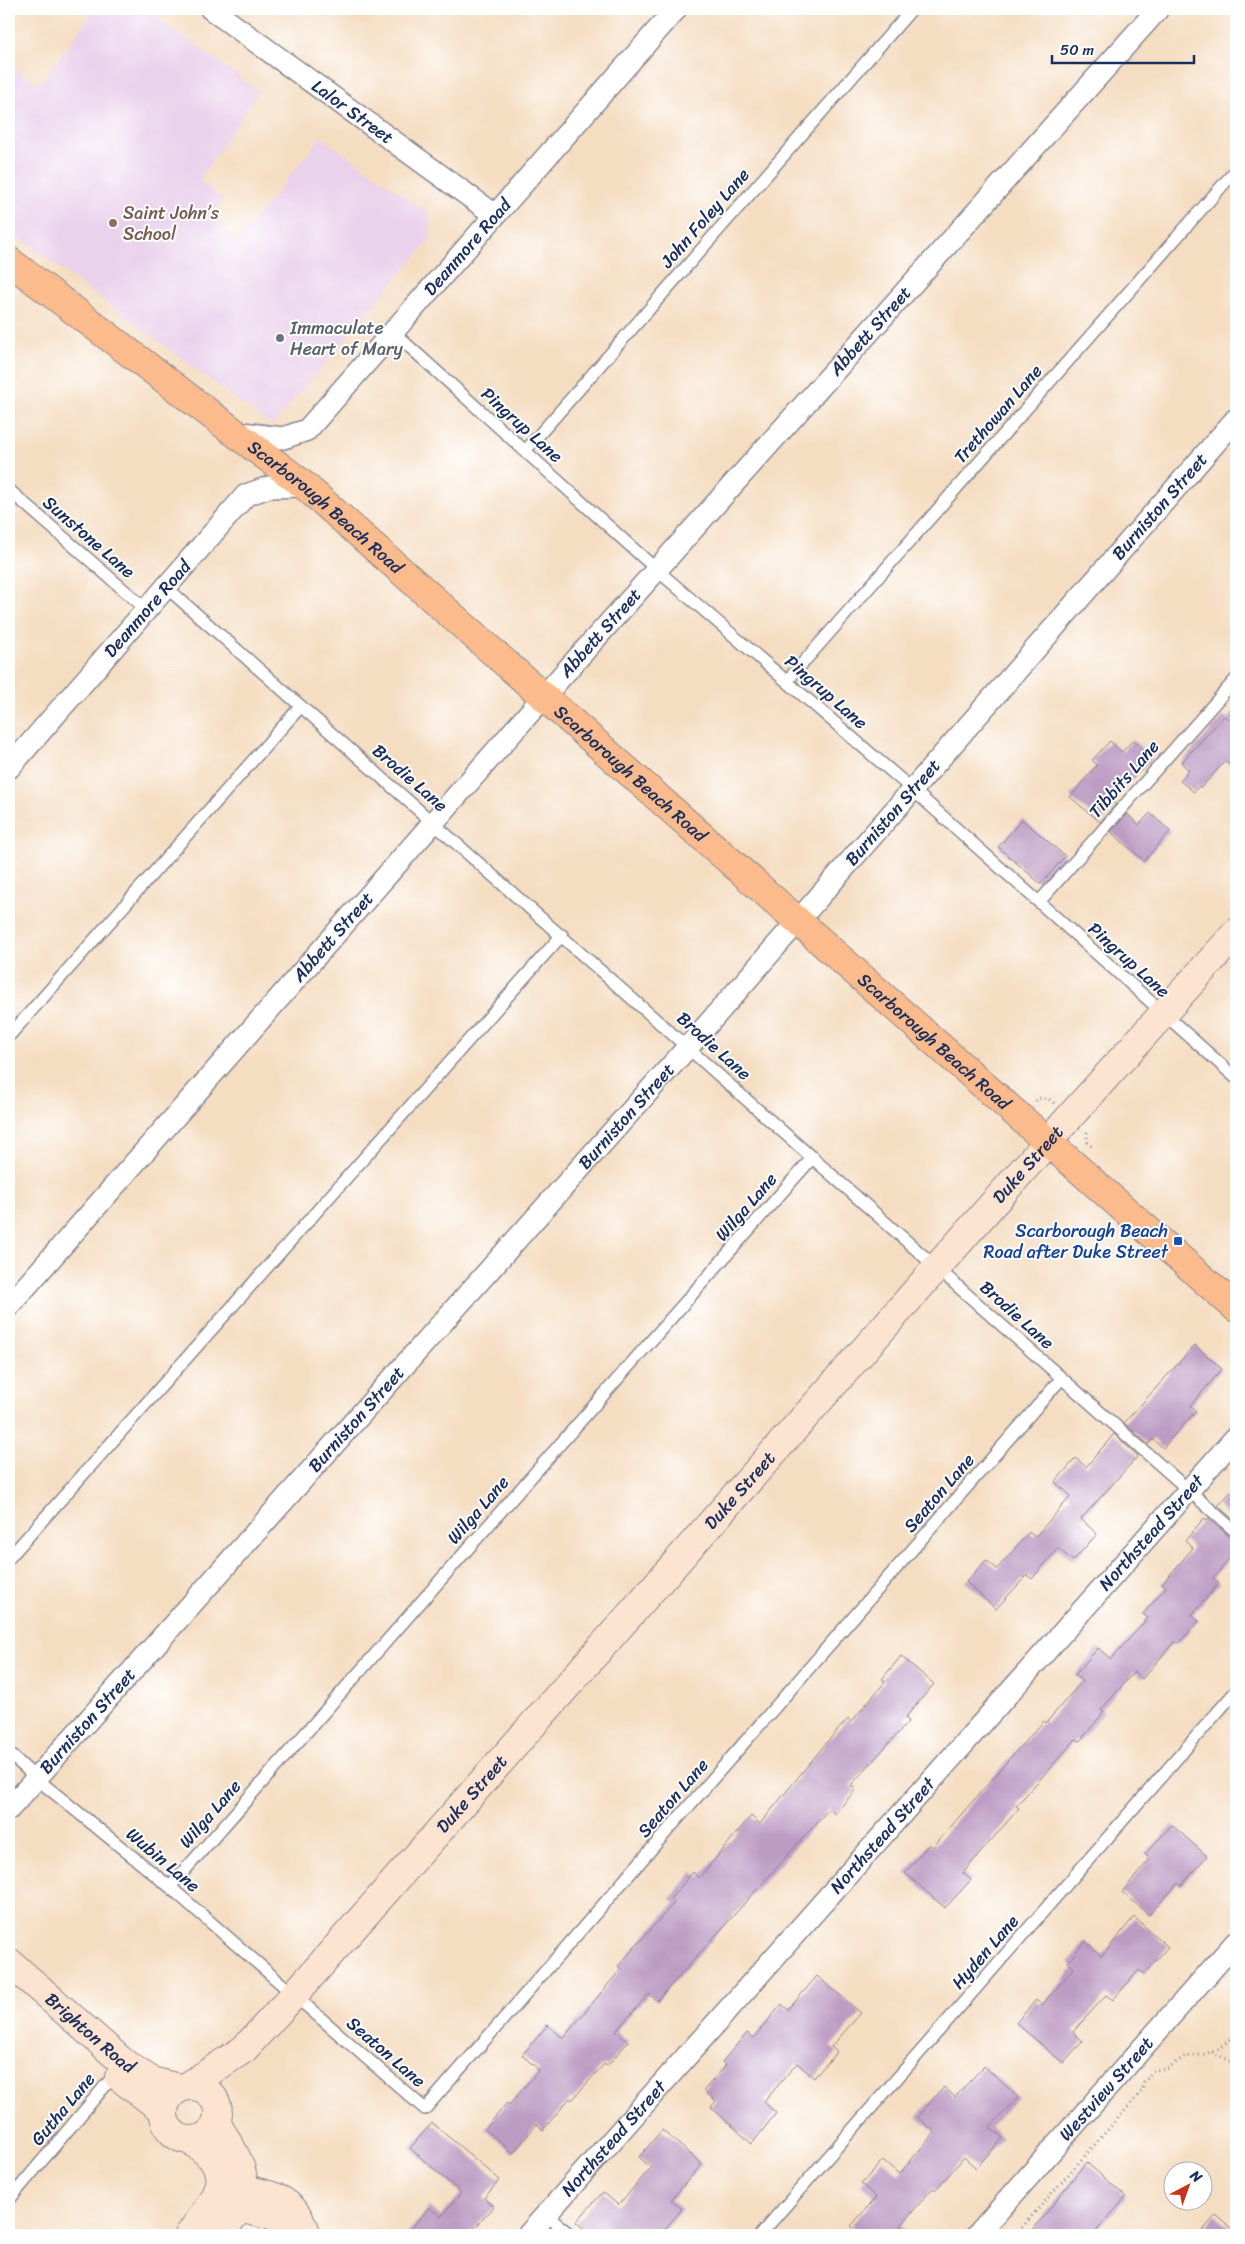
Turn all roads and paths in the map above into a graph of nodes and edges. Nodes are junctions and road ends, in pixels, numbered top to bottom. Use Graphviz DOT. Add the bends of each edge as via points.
graph roads {
  1 [pos="211,9"];
  2 [pos="676,9"];
  3 [pos="912,9"];
  4 [pos="1158,9"];
  5 [pos="1236,170"];
  6 [pos="494,215"];
  7 [pos="9,261"];
  8 [pos="393,332"];
  9 [pos="1236,419"];
  10 [pos="233,432"];
  11 [pos="525,451"];
  12 [pos="304,486"];
  13 [pos="10,492"];
  14 [pos="658,570"];
  15 [pos="167,588"];
  16 [pos="147,610"];
  17 [pos="1236,679"];
  18 [pos="787,681"];
  19 [pos="544,697"];
  20 [pos="302,706"];
  21 [pos="9,768"];
  22 [pos="913,790"];
  23 [pos="434,822"];
  24 [pos="1039,902"];
  25 [pos="798,921"];
  26 [pos="1236,932"];
  27 [pos="562,935"];
  28 [pos="1164,1015"];
  29 [pos="9,1036"];
  30 [pos="688,1047"];
  31 [pos="1236,1078"];
  32 [pos="1048,1142"];
  33 [pos="813,1157"];
  34 [pos="937,1267"];
  35 [pos="9,1306"];
  36 [pos="1236,1308"];
  37 [pos="1061,1379"];
  38 [pos="1236,1437"];
  39 [pos="1190,1490"];
  40 [pos="1236,1532"];
  41 [pos="9,1558"];
  42 [pos="1236,1691"];
  43 [pos="9,1753"];
  44 [pos="36,1779"];
  45 [pos="9,1809"];
  46 [pos="170,1887"];
  47 [pos="1236,1942"];
  48 [pos="9,1962"];
  49 [pos="9,1985"];
  50 [pos="294,1995"];
  51 [pos="1236,2034"];
  52 [pos="244,2049"];
  53 [pos="1212,2052"];
  54 [pos="1236,2064"];
  55 [pos="120,2068"];
  56 [pos="184,2087"];
  57 [pos="164,2111"];
  58 [pos="216,2114"];
  59 [pos="189,2140"];
  60 [pos="233,2197"];
  61 [pos="9,2200"];
  62 [pos="546,2214"];
  63 [pos="308,2232"];
  64 [pos="189,2235"];
  65 [pos="216,2235"];
  66 [pos="528,2235"];
  67 [pos="571,2235"];
  68 [pos="760,2235"];
  69 [pos="977,2235"];
  70 [pos="1015,2235"];
  1 -- 6 [label="street, Lalor Street"];
  2 -- 6 [label="street, Deanmore Road"];
  3 -- 11 [label="lane, John Foley Lane"];
  4 -- 14 [label="street, Abbett Street"];
  5 -- 18 [label="lane, Trethowan Lane"];
  6 -- 8 [label="street, Deanmore Road"];
  7 -- 10 [label="main road, Scarborough Beach Road"];
  8 -- 10 [label="street, Deanmore Road" via="306,430 283,438"];
  8 -- 11 [label="lane, Pingrup Lane"];
  9 -- 22 [label="street, Burniston Street"];
  10 -- 12 [label="main road, Scarborough Beach Road"];
  11 -- 14 [label="lane, Pingrup Lane"];
  12 -- 15 [label="street, Deanmore Road" via="269,487 246,495"];
  12 -- 19 [label="main road, Scarborough Beach Road"];
  13 -- 16 [label="lane, Sunstone Lane"];
  14 -- 18 [label="lane, Pingrup Lane"];
  14 -- 19 [label="street, Abbett Street"];
  15 -- 16 [label="street, Deanmore Road"];
  15 -- 20 [label="lane, Brodie Lane"];
  16 -- 21 [label="street, Deanmore Road"];
  17 -- 24 [label="lane, Tibbits Lane"];
  18 -- 22 [label="lane, Pingrup Lane"];
  19 -- 23 [label="street, Abbett Street"];
  19 -- 25 [label="main road, Scarborough Beach Road"];
  20 -- 23 [label="lane, Brodie Lane"];
  20 -- 29 [label="lane"];
  22 -- 24 [label="lane, Pingrup Lane"];
  22 -- 25 [label="street, Burniston Street"];
  23 -- 27 [label="lane, Brodie Lane"];
  23 -- 35 [label="street, Abbett Street"];
  24 -- 28 [label="lane, Pingrup Lane"];
  25 -- 30 [label="street, Burniston Street"];
  25 -- 32 [label="main road, Scarborough Beach Road"];
  26 -- 28 [label="main road, Duke Street"];
  27 -- 30 [label="lane, Brodie Lane"];
  27 -- 41 [label="lane"];
  28 -- 31 [label="lane, Pingrup Lane"];
  28 -- 32 [label="main road, Duke Street"];
  30 -- 33 [label="lane, Brodie Lane"];
  30 -- 44 [label="street, Burniston Street"];
  32 -- 34 [label="main road, Duke Street"];
  32 -- 36 [label="main road, Scarborough Beach Road"];
  33 -- 34 [label="lane, Brodie Lane"];
  33 -- 46 [label="lane, Wilga Lane"];
  34 -- 37 [label="lane, Brodie Lane"];
  34 -- 50 [label="main road, Duke Street"];
  37 -- 39 [label="lane, Brodie Lane"];
  37 -- 50 [label="lane, Seaton Lane" via="425,2109"];
  38 -- 39 [label="street, Northstead Street"];
  39 -- 40 [label="lane, Brodie Lane"];
  39 -- 62 [label="street, Northstead Street"];
  42 -- 68 [label="lane, Hyden Lane"];
  43 -- 44 [label="lane, Wubin Lane"];
  44 -- 45 [label="street, Burniston Street"];
  44 -- 46 [label="lane, Wubin Lane"];
  46 -- 50 [label="lane, Wubin Lane"];
  47 -- 69 [label="street, Westview Street"];
  48 -- 55 [label="main road, Brighton Road"];
  49 -- 55 [label="main road, Brighton Road"];
  50 -- 52 [label="main road, Duke Street"];
  51 -- 53 [label="path"];
  52 -- 56 [label="main road, Duke Street"];
  52 -- 58 [label="main road, Duke Street"];
  53 -- 54 [label="path"];
  53 -- 70 [label="path" via="1184,2057 1168,2068 1152,2071 1142,2092"];
  55 -- 56 [label="main road, Brighton Road" via="152,2081"];
  55 -- 57 [label="main road, Brighton Road"];
  55 -- 61 [label="lane, Gutha Lane"];
  56 -- 57 [label="main road" via="169,2096"];
  56 -- 58 [label="main road" via="205,2090"];
  57 -- 59 [label="main road" via="169,2129 176,2136"];
  58 -- 59 [label="main road" via="207,2135"];
  58 -- 60 [label="main road" via="242,2169"];
  59 -- 60 [label="main road" via="204,2150 216,2165"];
  60 -- 63 [label="main road" via="266,2192 297,2214"];
  60 -- 64 [label="main road" via="208,2209"];
  60 -- 65 [label="main road"];
  62 -- 66 [label="street, Northstead Street"];
  62 -- 67 [label="lane"];
}
